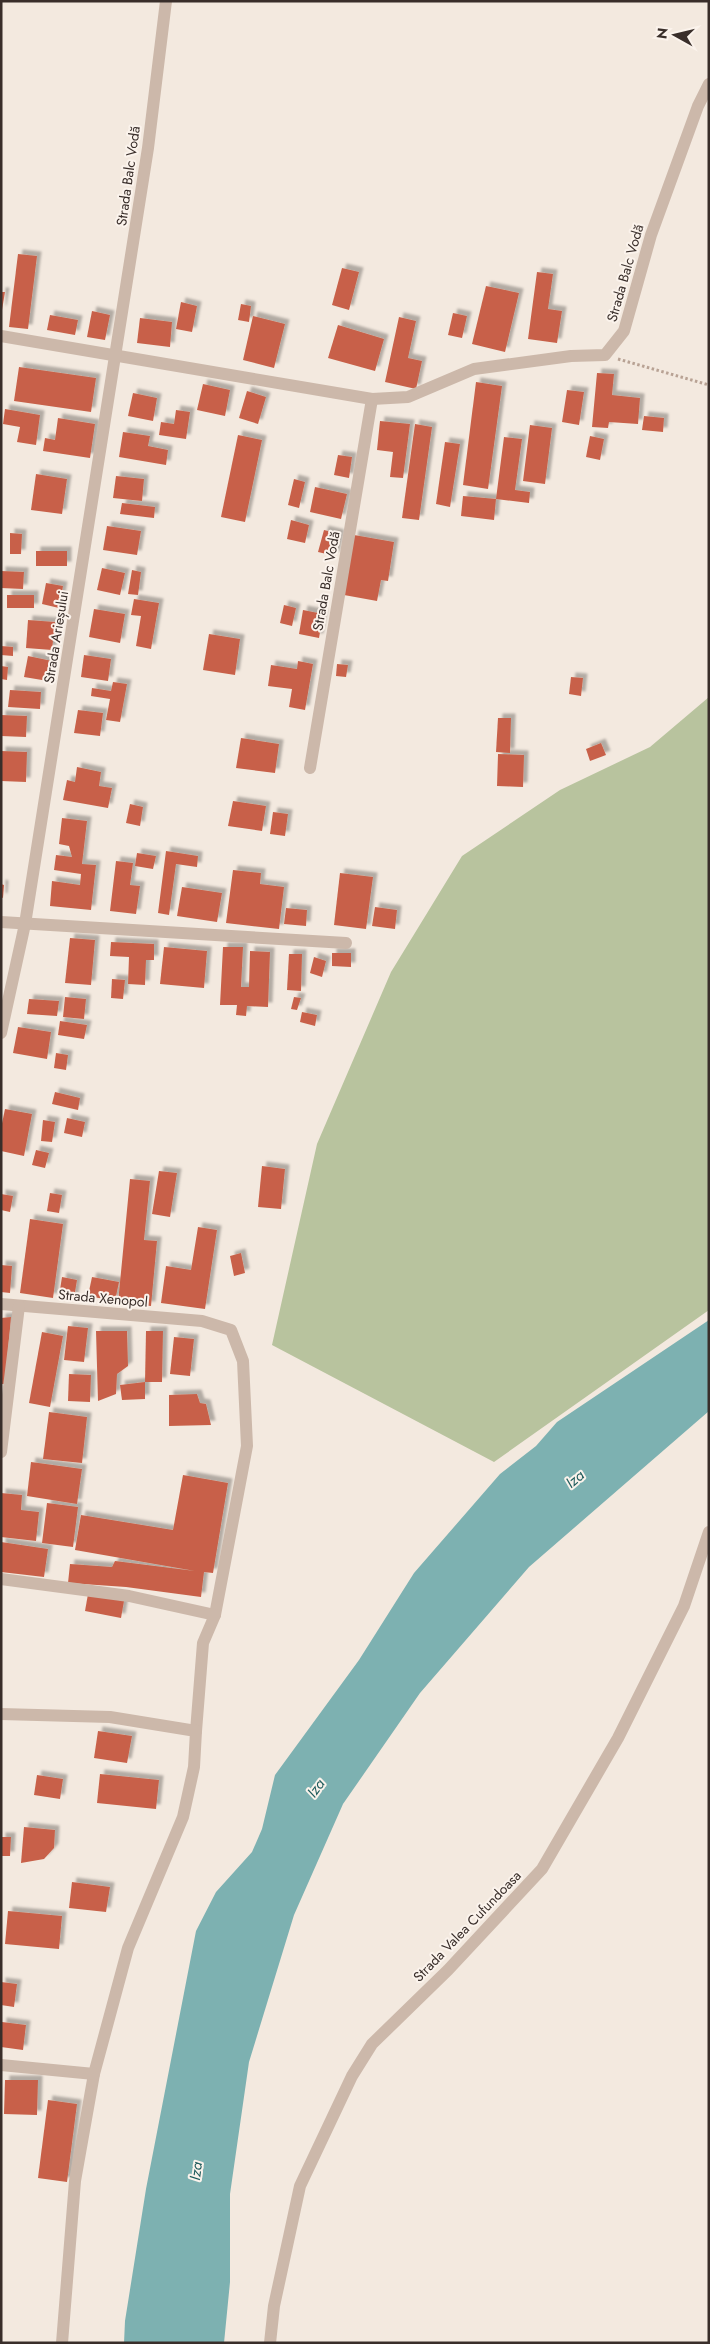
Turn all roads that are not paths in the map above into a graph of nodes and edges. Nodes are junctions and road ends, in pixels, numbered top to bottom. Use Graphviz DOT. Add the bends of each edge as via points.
graph roads {
  1 [pos="166,1"];
  2 [pos="709,84"];
  3 [pos="1,336"];
  4 [pos="116,355"];
  5 [pos="372,399"];
  6 [pos="310,768"];
  7 [pos="1,922"];
  8 [pos="25,924"];
  9 [pos="346,943"];
  10 [pos="1,1033"];
  11 [pos="1,1304"];
  12 [pos="19,1306"];
  13 [pos="1,1452"];
  14 [pos="709,1532"];
  15 [pos="1,1579"];
  16 [pos="215,1616"];
  17 [pos="1,1714"];
  18 [pos="196,1731"];
  19 [pos="1,2065"];
  20 [pos="94,2074"];
  21 [pos="62,2343"];
  22 [pos="270,2343"];
  1 -- 4 [label="street, Strada Balc Vodă" via="148,148"];
  2 -- 5 [label="street, Strada Balc Vodă" via="651,235 624,331 605,355 571,356 474,369 408,397"];
  3 -- 4 [label="street"];
  4 -- 5 [label="street"];
  4 -- 8 [label="street, Strada Arieșului"];
  5 -- 6 [label="street, Strada Balc Vodă"];
  7 -- 8 [label="street"];
  8 -- 9 [label="street"];
  8 -- 10 [label="street, Strada Arieșului"];
  11 -- 12 [label="street, Strada Xenopol"];
  12 -- 13 [label="street"];
  12 -- 16 [label="street, Strada Xenopol" via="202,1321 231,1330 243,1360 247,1446"];
  14 -- 22 [label="street, Strada Valea Cufundoasa" via="684,1606 618,1738 542,1869 448,1970 372,2044 352,2076 300,2186 274,2306"];
  15 -- 16 [label="street" via="129,1596"];
  16 -- 18 [label="street" via="203,1643"];
  17 -- 18 [label="street" via="110,1717"];
  18 -- 20 [label="street" via="194,1766 183,1817 128,1948"];
  19 -- 20 [label="street"];
  20 -- 21 [label="street" via="75,2181"];
}
